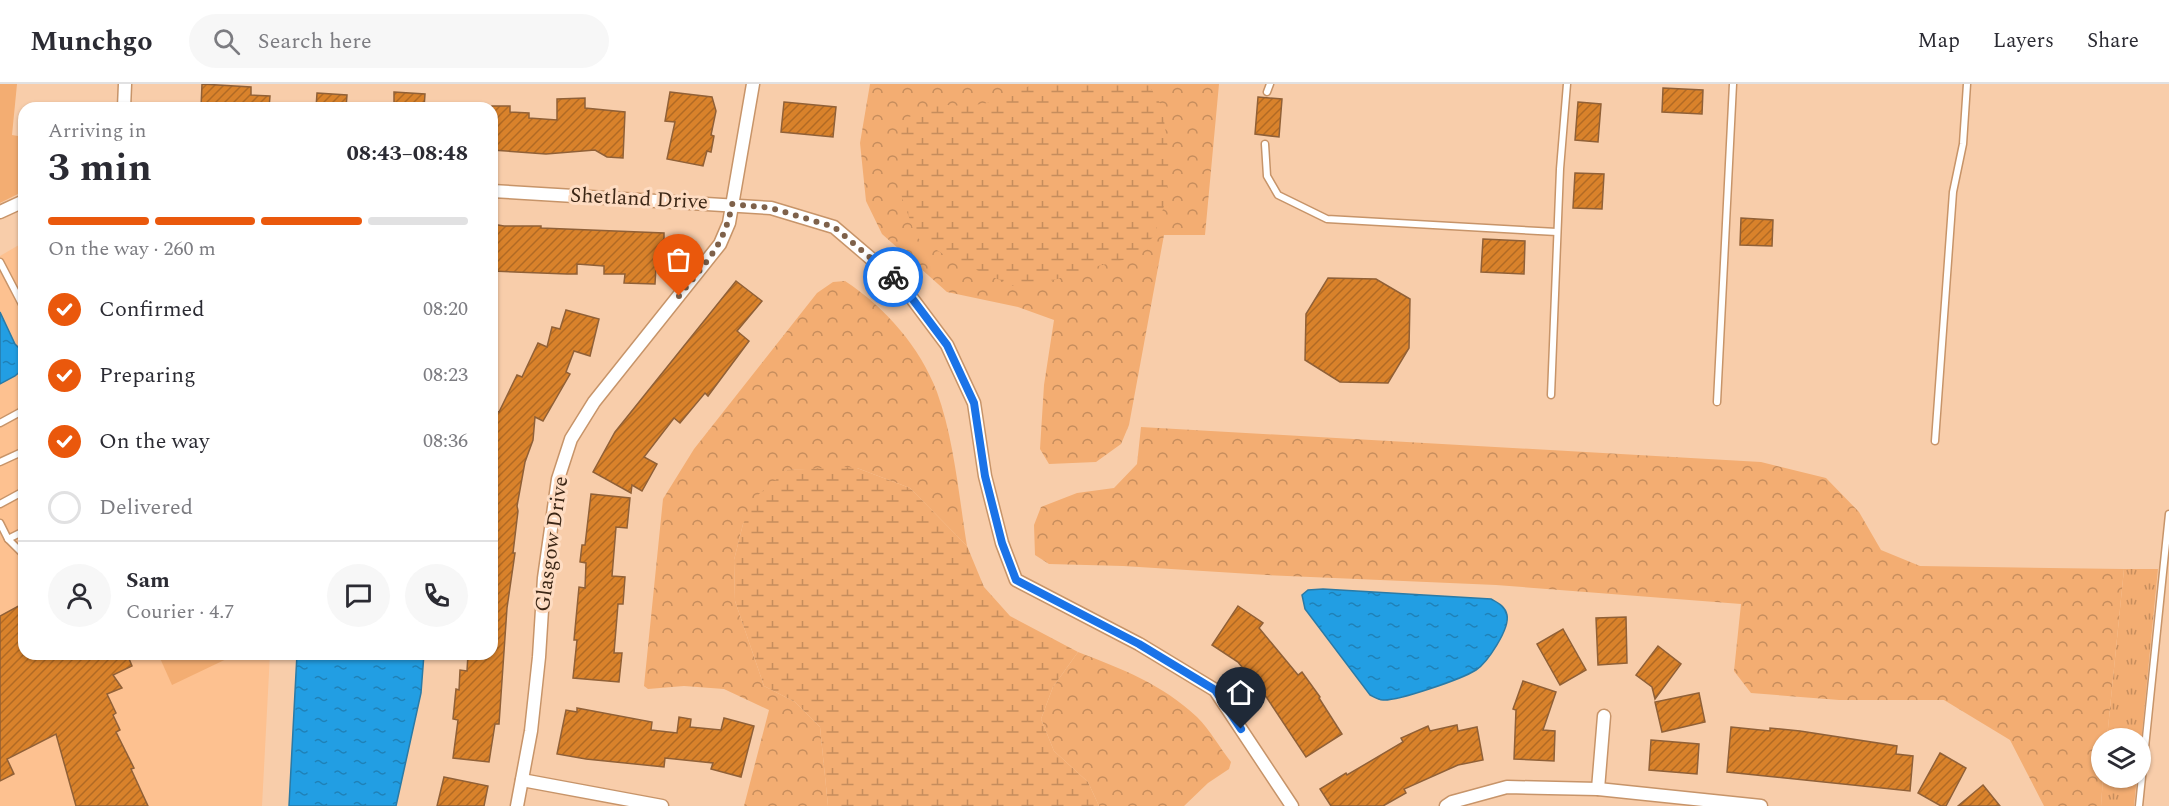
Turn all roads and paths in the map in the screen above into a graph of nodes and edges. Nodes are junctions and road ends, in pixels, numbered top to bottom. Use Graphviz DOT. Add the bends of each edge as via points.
graph roads {
  1 [pos="125,84"];
  2 [pos="753,84"];
  3 [pos="1270,84"];
  4 [pos="1567,84"];
  5 [pos="1733,84"];
  6 [pos="1966,84"];
  7 [pos="1268,92"];
  8 [pos="124,102"];
  9 [pos="1265,144"];
  10 [pos="498,191"];
  11 [pos="18,204"];
  12 [pos="732,204"];
  13 [pos="0,212"];
  14 [pos="1557,232"];
  15 [pos="0,262"];
  16 [pos="18,297"];
  17 [pos="1551,394"];
  18 [pos="1717,402"];
  19 [pos="18,413"];
  20 [pos="0,423"];
  21 [pos="1935,441"];
  22 [pos="18,454"];
  23 [pos="0,462"];
  24 [pos="18,494"];
  25 [pos="0,504"];
  26 [pos="2169,514"];
  27 [pos="0,523"];
  28 [pos="18,534"];
  29 [pos="8,539"];
  30 [pos="18,549"];
  31 [pos="1604,716"];
  32 [pos="522,780"];
  33 [pos="1598,789"];
  34 [pos="517,806"];
  35 [pos="662,806"];
  36 [pos="1292,806"];
  37 [pos="1446,806"];
  38 [pos="1761,806"];
  39 [pos="2139,806"];
  1 -- 8 [label="street"];
  2 -- 12 [label="street, Glasgow Drive"];
  3 -- 7 [label="lane"];
  4 -- 14 [label="lane"];
  5 -- 18 [label="lane"];
  6 -- 21 [label="lane" via="1963,144 1953,192"];
  9 -- 14 [label="lane" via="1267,176 1278,195 1326,219"];
  10 -- 12 [label="street, Shetland Drive"];
  11 -- 13 [label="street"];
  12 -- 32 [label="street, Glasgow Drive" via="720,244 594,402 571,439 558,479 544,578 531,731"];
  12 -- 36 [label="street, Shetland Drive" via="771,208 834,227 902,285 947,345 974,403 985,476 1016,580 1139,644 1215,690"];
  14 -- 17 [label="lane"];
  15 -- 16 [label="lane"];
  19 -- 20 [label="lane"];
  22 -- 23 [label="lane"];
  24 -- 25 [label="lane"];
  26 -- 39 [label="lane"];
  27 -- 29 [label="lane"];
  28 -- 29 [label="lane"];
  29 -- 30 [label="lane"];
  31 -- 33 [label="street"];
  32 -- 34 [label="street, Glasgow Drive"];
  32 -- 35 [label="street"];
  33 -- 37 [label="street" via="1507,787"];
  33 -- 38 [label="street"];
}
